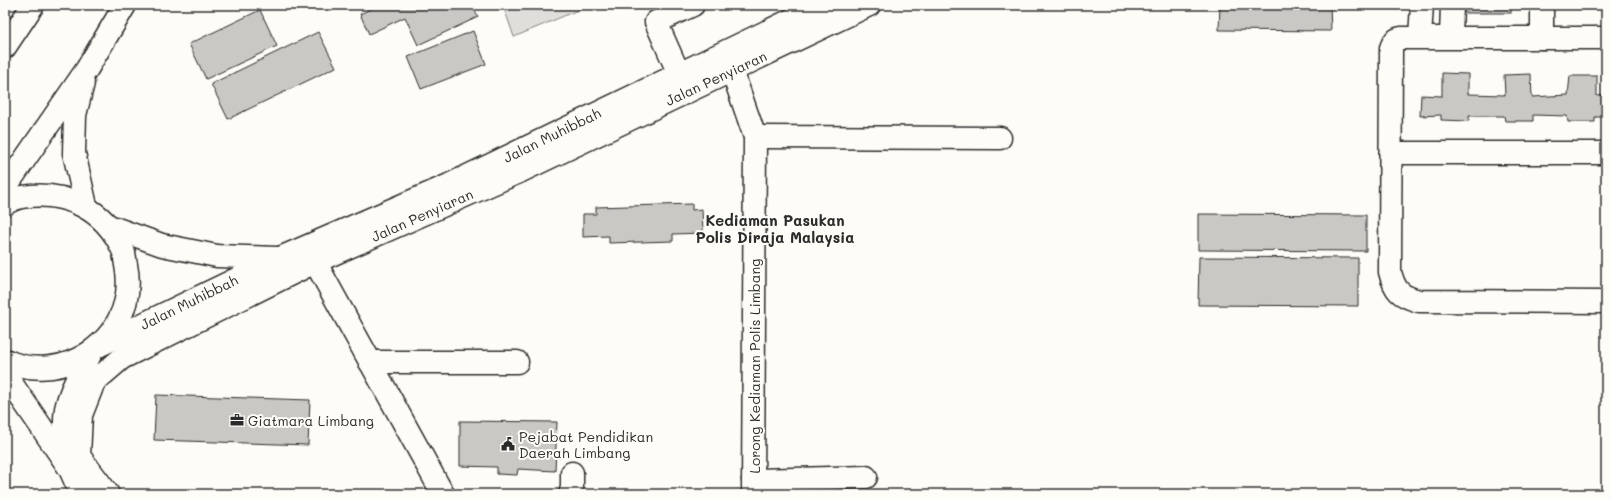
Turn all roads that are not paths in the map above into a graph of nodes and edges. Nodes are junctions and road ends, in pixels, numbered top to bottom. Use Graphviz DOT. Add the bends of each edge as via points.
graph roads {
  1 [pos="33,5"];
  2 [pos="125,5"];
  3 [pos="693,5"];
  4 [pos="822,5"];
  5 [pos="869,5"];
  6 [pos="1422,5"];
  7 [pos="1452,5"];
  8 [pos="1542,5"];
  9 [pos="1420,37"];
  10 [pos="1451,37"];
  11 [pos="1542,38"];
  12 [pos="1606,38"];
  13 [pos="5,46"];
  14 [pos="729,61"];
  15 [pos="87,68"];
  16 [pos="679,74"];
  17 [pos="755,137"];
  18 [pos="1000,138"];
  19 [pos="1391,153"];
  20 [pos="1606,153"];
  21 [pos="5,188"];
  22 [pos="5,204"];
  23 [pos="86,206"];
  24 [pos="109,226"];
  25 [pos="311,254"];
  26 [pos="280,258"];
  27 [pos="1606,302"];
  28 [pos="95,349"];
  29 [pos="5,360"];
  30 [pos="370,362"];
  31 [pos="517,362"];
  32 [pos="5,374"];
  33 [pos="70,469"];
  34 [pos="866,476"];
  35 [pos="753,487"];
  36 [pos="81,494"];
  37 [pos="108,494"];
  38 [pos="442,494"];
  39 [pos="453,494"];
  1 -- 13 [label="street"];
  2 -- 15 [label="street"];
  3 -- 16 [label="street" via="656,22"];
  4 -- 14 [label="street, Jalan Muhibbah"];
  5 -- 14 [label="street, Jalan Penyiaran"];
  6 -- 9 [label="street"];
  7 -- 10 [label="street"];
  8 -- 11 [label="street"];
  9 -- 10 [label="street"];
  9 -- 19 [label="street" via="1396,39 1392,43"];
  10 -- 11 [label="street"];
  11 -- 12 [label="street"];
  14 -- 16 [label="street, Jalan Muhibbah"];
  14 -- 17 [label="street, Lorong Kediaman Polis Limbang"];
  14 -- 25 [label="street, Jalan Penyiaran" via="521,171"];
  15 -- 21 [label="street"];
  15 -- 23 [label="street" via="76,115 74,153"];
  16 -- 25 [label="street, Jalan Muhibbah"];
  17 -- 18 [label="street"];
  17 -- 35 [label="street, Lorong Kediaman Polis Limbang"];
  19 -- 20 [label="street"];
  19 -- 27 [label="street" via="1390,272 1394,286 1404,297 1419,301"];
  22 -- 23 [label="street" via="20,197 54,195"];
  23 -- 24 [label="street"];
  24 -- 26 [label="street, Jalan Muhibbah" via="162,245 217,256"];
  24 -- 28 [label="street" via="123,251 128,279 125,308 112,333"];
  25 -- 26 [label="street, Jalan Muhibbah"];
  25 -- 30 [label="street"];
  25 -- 37 [label="street, Jalan Penyiaran" via="122,358 94,382 81,415 78,456"];
  26 -- 28 [label="street, Jalan Muhibbah"];
  28 -- 29 [label="street, Jalan Muhibbah" via="67,365 40,368"];
  28 -- 33 [label="street" via="75,384 66,409"];
  30 -- 31 [label="street"];
  30 -- 38 [label="street"];
  32 -- 33 [label="street"];
  33 -- 36 [label="street"];
  34 -- 35 [label="street"];
  38 -- 39 [label="street"];
}
